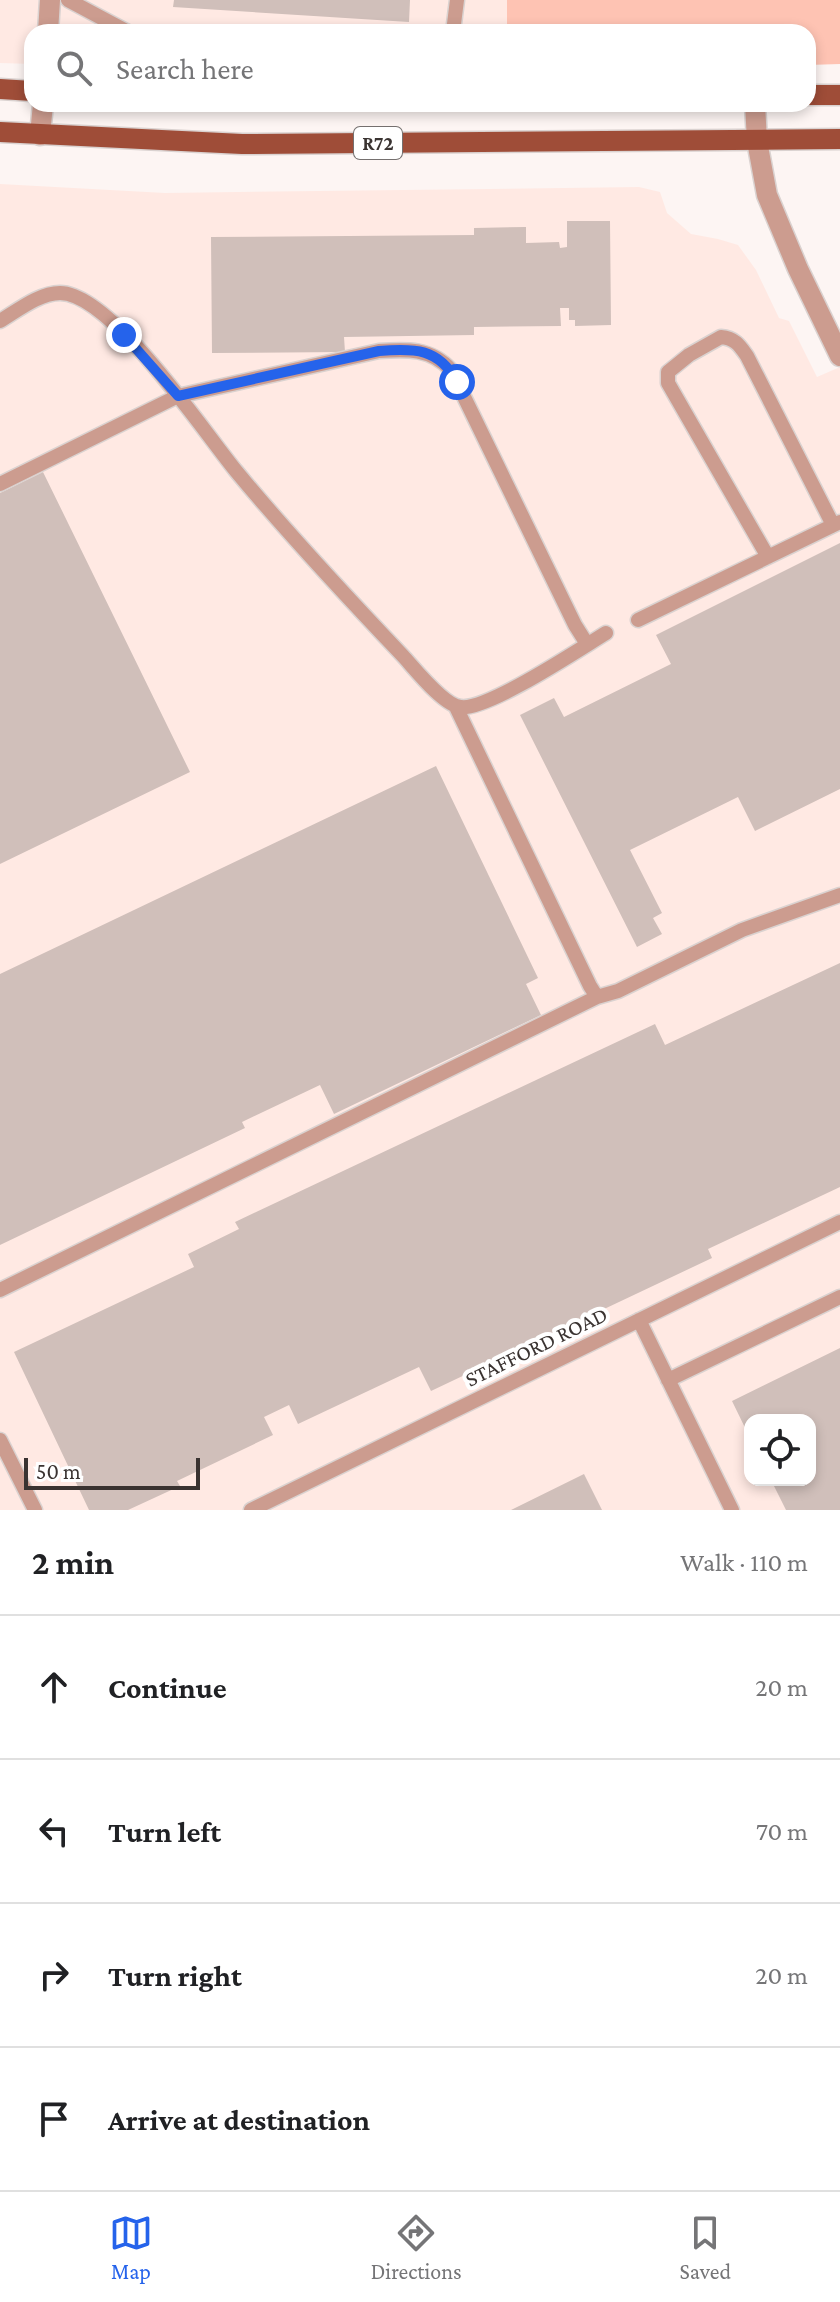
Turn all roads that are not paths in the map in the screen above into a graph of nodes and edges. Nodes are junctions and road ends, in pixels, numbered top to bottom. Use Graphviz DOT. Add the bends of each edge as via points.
graph roads {
  1 [pos="50,0"];
  2 [pos="68,0"];
  3 [pos="457,0"];
  4 [pos="48,24"];
  5 [pos="113,24"];
  6 [pos="454,24"];
  7 [pos="0,89"];
  8 [pos="24,90"];
  9 [pos="816,95"];
  10 [pos="840,95"];
  11 [pos="42,112"];
  12 [pos="755,112"];
  13 [pos="0,132"];
  14 [pos="40,135"];
  15 [pos="840,139"];
  16 [pos="757,141"];
  17 [pos="0,321"];
  18 [pos="840,356"];
  19 [pos="178,396"];
  20 [pos="0,484"];
  21 [pos="837,523"];
  22 [pos="768,557"];
  23 [pos="638,620"];
  24 [pos="606,633"];
  25 [pos="587,644"];
  26 [pos="456,707"];
  27 [pos="840,895"];
  28 [pos="597,997"];
  29 [pos="840,1222"];
  30 [pos="0,1290"];
  31 [pos="840,1297"];
  32 [pos="639,1320"];
  33 [pos="668,1380"];
  34 [pos="0,1440"];
  35 [pos="35,1510"];
  36 [pos="251,1510"];
  37 [pos="732,1510"];
  1 -- 4 [label="street"];
  2 -- 5 [label="lane"];
  3 -- 6 [label="lane"];
  7 -- 8 [label="main road"];
  9 -- 10 [label="main road"];
  11 -- 14 [label="street"];
  12 -- 16 [label="street"];
  13 -- 14 [label="main road, R72"];
  14 -- 16 [label="main road, R72" via="242,144"];
  15 -- 16 [label="main road, R72"];
  16 -- 18 [label="street" via="767,195"];
  17 -- 19 [label="lane" via="38,299 60,293 77,297 124,335"];
  19 -- 20 [label="lane"];
  19 -- 25 [label="lane" via="379,351 411,348 443,361"];
  19 -- 26 [label="lane" via="256,494 377,629"];
  21 -- 22 [label="lane"];
  21 -- 22 [label="lane" via="747,356 730,338 721,337 676,364 668,372 668,383"];
  22 -- 23 [label="lane"];
  24 -- 25 [label="lane"];
  25 -- 26 [label="lane" via="493,699"];
  26 -- 28 [label="lane"];
  27 -- 28 [label="lane" via="742,930"];
  28 -- 30 [label="lane"];
  29 -- 32 [label="lane, STAFFORD ROAD"];
  31 -- 33 [label="lane"];
  32 -- 33 [label="lane"];
  32 -- 36 [label="lane, STAFFORD ROAD"];
  33 -- 37 [label="lane"];
  34 -- 35 [label="lane"];
}
